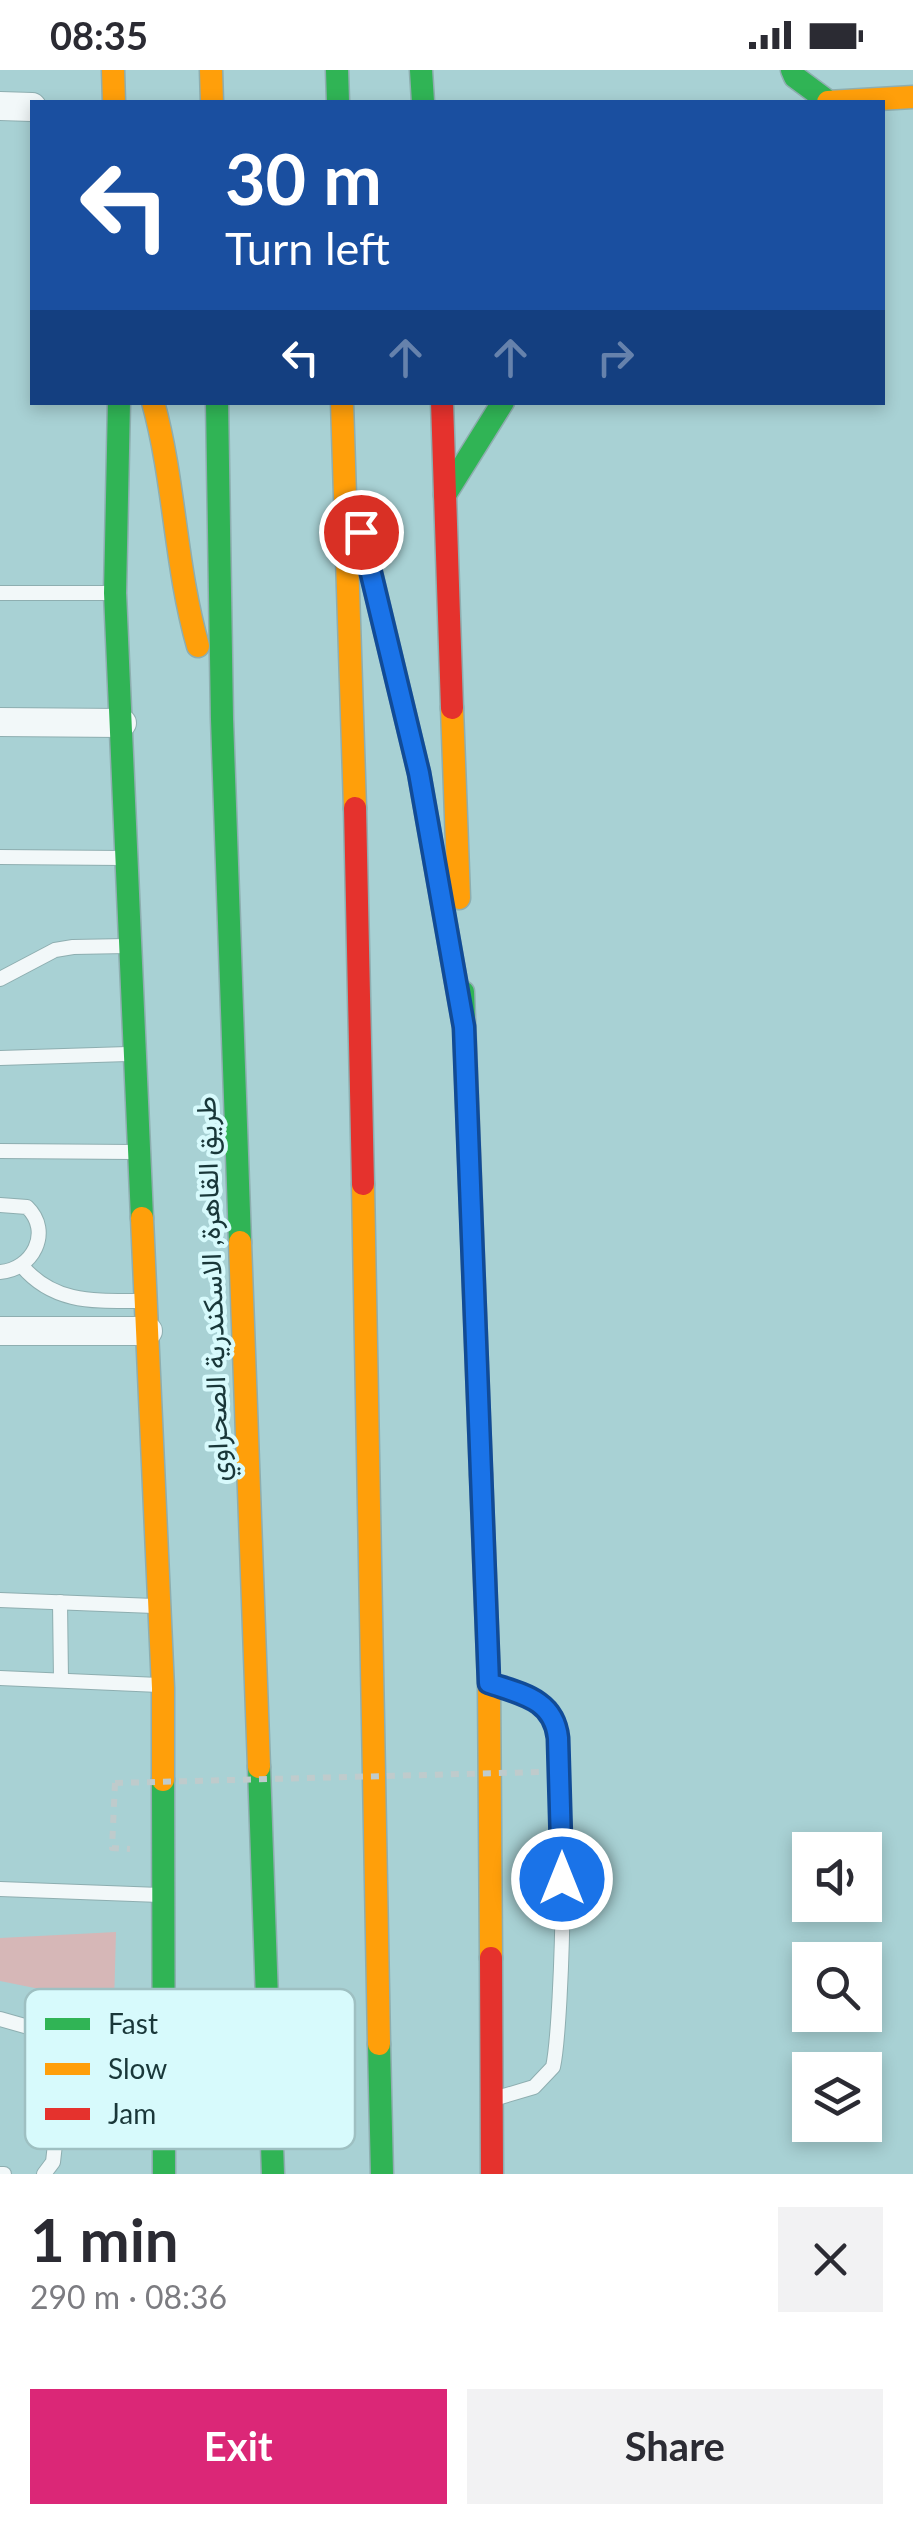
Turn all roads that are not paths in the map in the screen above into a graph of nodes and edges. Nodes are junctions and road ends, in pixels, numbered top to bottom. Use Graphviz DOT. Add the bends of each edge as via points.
graph roads {
  1 [pos="113,70"];
  2 [pos="211,70"];
  3 [pos="337,70"];
  4 [pos="420,70"];
  5 [pos="792,70"];
  6 [pos="913,97"];
  7 [pos="114,100"];
  8 [pos="212,100"];
  9 [pos="338,100"];
  10 [pos="423,100"];
  11 [pos="825,100"];
  12 [pos="862,100"];
  13 [pos="0,106"];
  14 [pos="30,107"];
  15 [pos="119,405"];
  16 [pos="154,405"];
  17 [pos="217,405"];
  18 [pos="342,405"];
  19 [pos="442,405"];
  20 [pos="500,405"];
  21 [pos="343,462"];
  22 [pos="445,495"];
  23 [pos="0,592"];
  24 [pos="115,593"];
  25 [pos="222,719"];
  26 [pos="0,722"];
  27 [pos="122,722"];
  28 [pos="0,857"];
  29 [pos="128,858"];
  30 [pos="132,946"];
  31 [pos="0,979"];
  32 [pos="464,1027"];
  33 [pos="134,1054"];
  34 [pos="0,1058"];
  35 [pos="0,1152"];
  36 [pos="140,1152"];
  37 [pos="0,1205"];
  38 [pos="22,1266"];
  39 [pos="0,1272"];
  40 [pos="146,1301"];
  41 [pos="0,1330"];
  42 [pos="148,1331"];
  43 [pos="0,1600"];
  44 [pos="60,1602"];
  45 [pos="160,1606"];
  46 [pos="0,1678"];
  47 [pos="60,1680"];
  48 [pos="489,1683"];
  49 [pos="163,1685"];
  50 [pos="0,1889"];
  51 [pos="166,1896"];
  52 [pos="165,1989"];
  53 [pos="267,1989"];
  54 [pos="0,2018"];
  55 [pos="25,2025"];
  56 [pos="491,2100"];
  57 [pos="54,2149"];
  58 [pos="273,2149"];
  59 [pos="44,2174"];
  60 [pos="274,2174"];
  61 [pos="382,2174"];
  62 [pos="492,2174"];
  1 -- 7 [label="main road"];
  2 -- 8 [label="main road"];
  3 -- 9 [label="main road"];
  4 -- 10 [label="main road"];
  5 -- 11 [label="main road"];
  6 -- 12 [label="main road"];
  13 -- 14 [label="street"];
  15 -- 24 [label="main road"];
  16 -- 25 [label="main road" via="194,636"];
  17 -- 25 [label="main road, طريق القاهرة, الاسكندرية الصحراوي"];
  18 -- 21 [label="main road"];
  19 -- 22 [label="main road"];
  20 -- 22 [label="main road"];
  21 -- 32 [label="main road" via="419,773"];
  21 -- 61 [label="main road"];
  22 -- 32 [label="main road"];
  23 -- 24 [label="lane"];
  24 -- 27 [label="main road"];
  25 -- 53 [label="main road, طريق القاهرة, الاسكندرية الصحراوي"];
  26 -- 27 [label="street"];
  27 -- 29 [label="main road"];
  28 -- 29 [label="lane"];
  29 -- 30 [label="main road"];
  30 -- 31 [label="lane" via="54,950"];
  30 -- 33 [label="main road"];
  32 -- 48 [label="main road"];
  33 -- 34 [label="lane"];
  33 -- 36 [label="main road"];
  35 -- 36 [label="lane"];
  36 -- 40 [label="main road"];
  37 -- 38 [label="lane" via="20,1205 36,1218 36,1248"];
  38 -- 39 [label="lane"];
  38 -- 40 [label="lane" via="44,1288 72,1299"];
  40 -- 42 [label="main road"];
  41 -- 42 [label="street"];
  42 -- 45 [label="main road"];
  43 -- 44 [label="lane"];
  44 -- 45 [label="lane"];
  44 -- 47 [label="lane"];
  45 -- 49 [label="main road"];
  46 -- 47 [label="lane"];
  47 -- 49 [label="lane"];
  48 -- 56 [label="main road"];
  48 -- 56 [label="lane" via="537,1700 553,1716 563,1838 553,2067 534,2087"];
  49 -- 51 [label="main road"];
  50 -- 51 [label="lane"];
  51 -- 52 [label="main road"];
  54 -- 55 [label="lane"];
  56 -- 62 [label="main road"];
  57 -- 59 [label="lane"];
  58 -- 60 [label="main road, طريق القاهرة, الاسكندرية الصحراوي"];
}
